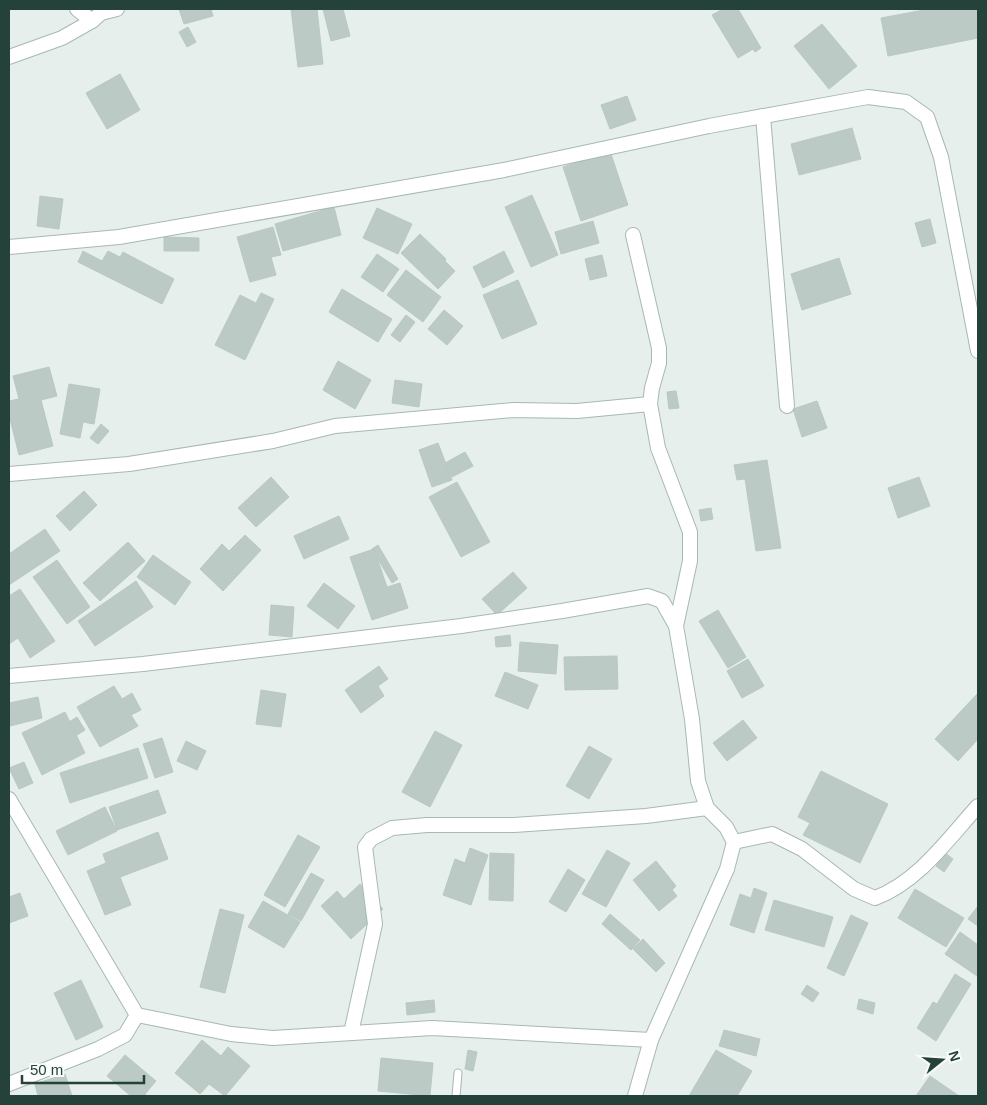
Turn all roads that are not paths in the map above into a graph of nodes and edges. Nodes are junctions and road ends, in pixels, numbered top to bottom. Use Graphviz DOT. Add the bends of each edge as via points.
graph roads {
  1 [pos="77,9"];
  2 [pos="116,9"];
  3 [pos="92,21"];
  4 [pos="9,57"];
  5 [pos="763,116"];
  6 [pos="633,234"];
  7 [pos="9,247"];
  8 [pos="978,351"];
  9 [pos="650,404"];
  10 [pos="787,406"];
  11 [pos="9,474"];
  12 [pos="676,626"];
  13 [pos="9,676"];
  14 [pos="9,799"];
  15 [pos="978,806"];
  16 [pos="707,808"];
  17 [pos="734,842"];
  18 [pos="137,1015"];
  19 [pos="351,1033"];
  20 [pos="651,1040"];
  21 [pos="458,1073"];
  22 [pos="9,1084"];
  23 [pos="456,1096"];
  24 [pos="635,1096"];
  1 -- 3 [label="street"];
  2 -- 3 [label="street" via="102,13"];
  3 -- 4 [label="street" via="62,38"];
  5 -- 7 [label="street" via="504,170 119,237"];
  5 -- 8 [label="street" via="868,97 906,102 927,117 941,157"];
  5 -- 10 [label="street"];
  6 -- 9 [label="street" via="659,348 659,364"];
  9 -- 11 [label="street" via="577,410 513,410 335,426 273,441 129,464"];
  9 -- 12 [label="street" via="658,448 690,532 690,561"];
  12 -- 13 [label="street" via="662,601 648,596 461,626 143,664"];
  12 -- 16 [label="street" via="692,719 698,781"];
  14 -- 18 [label="street"];
  15 -- 17 [label="street" via="927,863 890,893 875,898 854,889 802,849 772,834"];
  16 -- 17 [label="street" via="726,827"];
  16 -- 19 [label="street" via="646,816 514,825 392,828 371,839 365,847 375,924"];
  17 -- 20 [label="street" via="727,869"];
  18 -- 19 [label="street" via="231,1034 274,1038"];
  18 -- 22 [label="street" via="125,1035"];
  19 -- 20 [label="street" via="432,1028"];
  20 -- 24 [label="street"];
  21 -- 23 [label="lane"];
}
